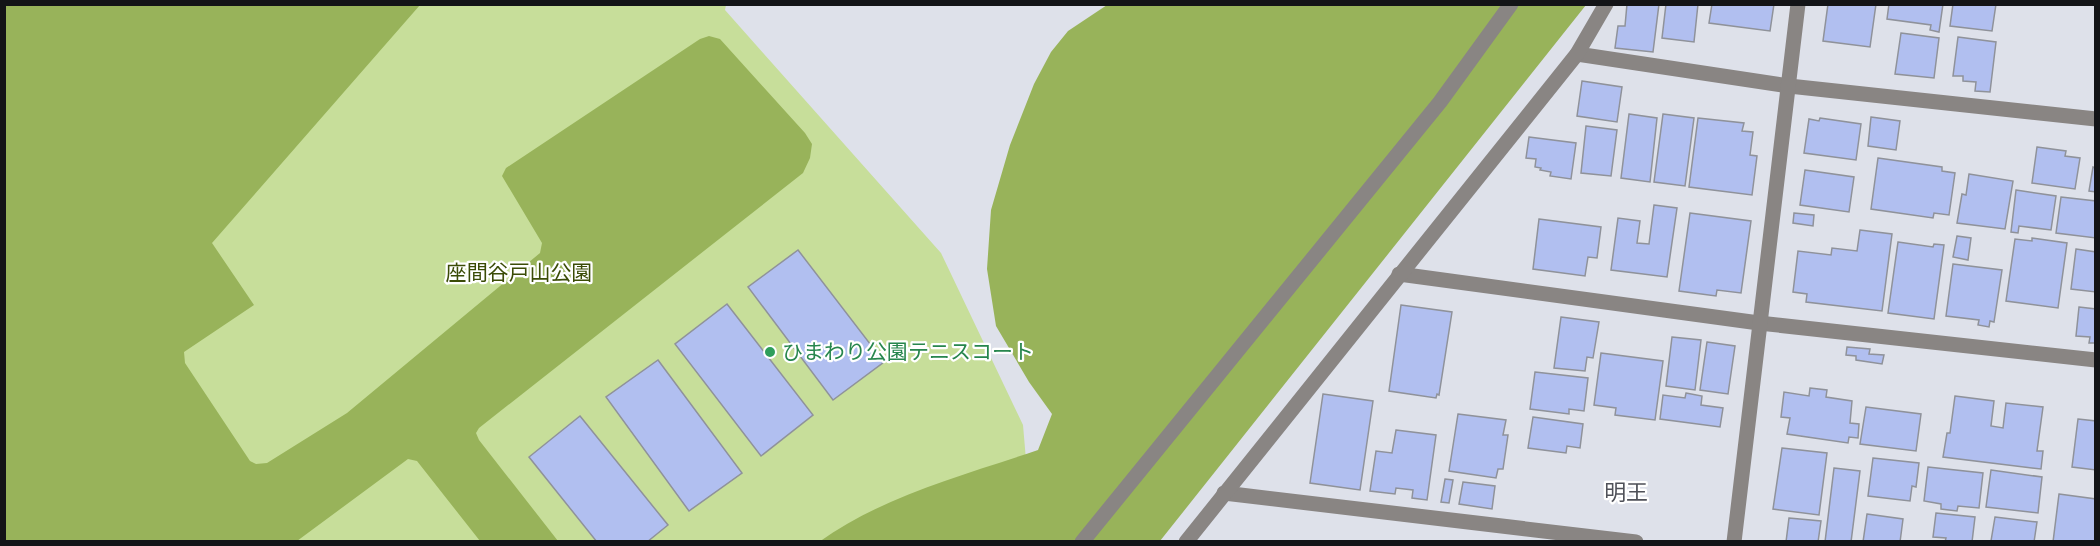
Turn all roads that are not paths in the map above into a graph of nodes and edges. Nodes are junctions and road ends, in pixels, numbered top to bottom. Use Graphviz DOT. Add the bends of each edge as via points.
graph roads {
  1 [pos="1511,4"];
  2 [pos="1606,4"];
  3 [pos="1798,4"];
  4 [pos="1577,54"];
  5 [pos="1789,86"];
  6 [pos="2096,119"];
  7 [pos="1399,274"];
  8 [pos="1759,323"];
  9 [pos="2096,360"];
  10 [pos="1224,493"];
  11 [pos="1082,542"];
  12 [pos="1186,542"];
  13 [pos="1636,542"];
  14 [pos="1734,542"];
  1 -- 11 [label="street" via="1440,102"];
  2 -- 4 [label="street"];
  3 -- 5 [label="street"];
  4 -- 5 [label="street"];
  4 -- 7 [label="street"];
  5 -- 6 [label="street"];
  5 -- 8 [label="street"];
  7 -- 8 [label="street"];
  7 -- 10 [label="street"];
  8 -- 9 [label="street"];
  8 -- 14 [label="street"];
  10 -- 12 [label="street"];
  10 -- 13 [label="street"];
}
